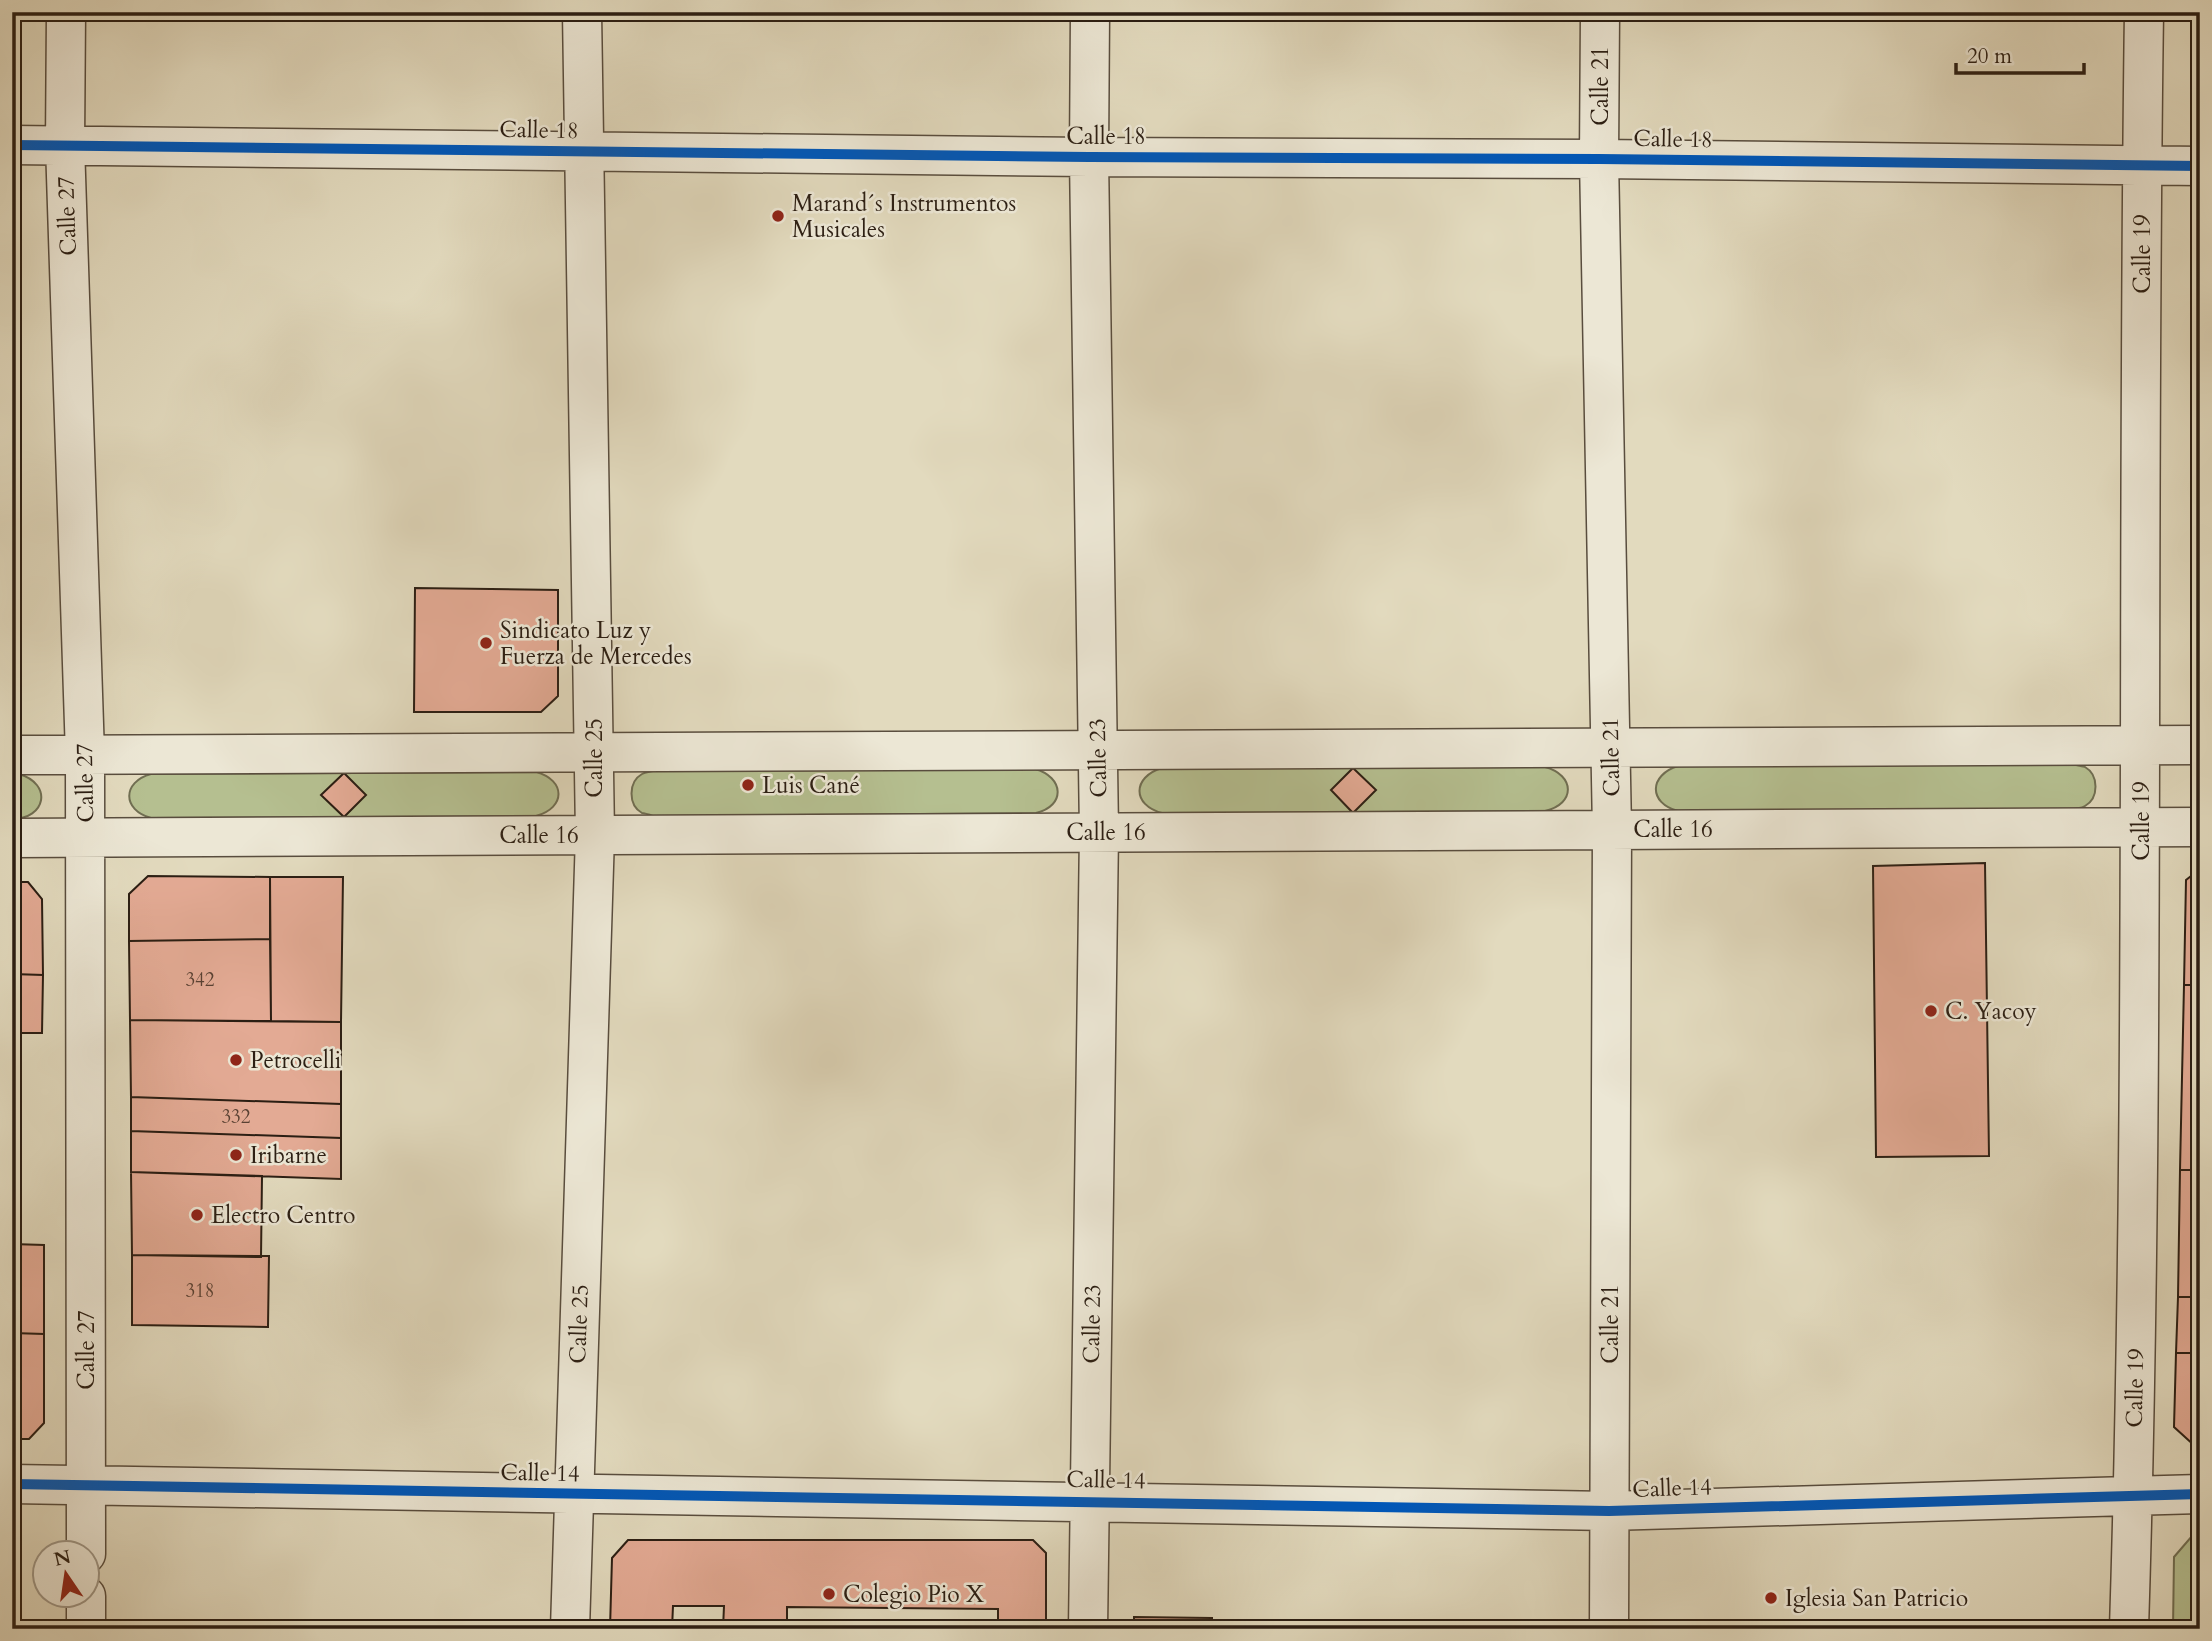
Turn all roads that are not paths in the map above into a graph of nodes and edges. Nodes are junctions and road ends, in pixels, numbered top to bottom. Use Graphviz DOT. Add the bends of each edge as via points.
graph roads {
  1 [pos="66,12"];
  2 [pos="582,12"];
  3 [pos="1090,12"];
  4 [pos="1600,12"];
  5 [pos="2144,12"];
  6 [pos="12,145"];
  7 [pos="65,145"];
  8 [pos="583,152"];
  9 [pos="1089,157"];
  10 [pos="1599,159"];
  11 [pos="2142,166"];
  12 [pos="2200,166"];
  13 [pos="2141,745"];
  14 [pos="2200,745"];
  15 [pos="1611,747"];
  16 [pos="1098,750"];
  17 [pos="595,752"];
  18 [pos="12,755"];
  19 [pos="85,755"];
  20 [pos="2141,827"];
  21 [pos="2200,827"];
  22 [pos="1612,830"];
  23 [pos="1099,832"];
  24 [pos="594,835"];
  25 [pos="86,837"];
  26 [pos="12,838"];
  27 [pos="12,1484"];
  28 [pos="86,1485"];
  29 [pos="2200,1494"];
  30 [pos="573,1495"];
  31 [pos="2134,1495"];
  32 [pos="1090,1501"];
  33 [pos="1609,1511"];
  34 [pos="86,1540"];
  35 [pos="86,1610"];
  36 [pos="86,1629"];
  37 [pos="570,1629"];
  38 [pos="1088,1629"];
  39 [pos="1609,1629"];
  40 [pos="2129,1629"];
  1 -- 7 [label="street, Calle 27"];
  2 -- 8 [label="street, Calle 25"];
  3 -- 9 [label="street, Calle 23"];
  4 -- 10 [label="street, Calle 21"];
  5 -- 11 [label="street, Calle 19"];
  6 -- 7 [label="street, Calle 18"];
  7 -- 8 [label="street, Calle 18"];
  7 -- 19 [label="street, Calle 27"];
  8 -- 9 [label="street, Calle 18"];
  8 -- 17 [label="street, Calle 25"];
  9 -- 10 [label="street, Calle 18"];
  9 -- 16 [label="street, Calle 23"];
  10 -- 11 [label="street, Calle 18"];
  10 -- 15 [label="street, Calle 21"];
  11 -- 12 [label="street, Calle 18"];
  11 -- 13 [label="street, Calle 19"];
  13 -- 14 [label="street"];
  13 -- 15 [label="street"];
  13 -- 20 [label="street, Calle 19"];
  15 -- 16 [label="street"];
  15 -- 22 [label="street, Calle 21"];
  16 -- 17 [label="street"];
  16 -- 23 [label="street, Calle 23"];
  17 -- 19 [label="street"];
  17 -- 24 [label="street, Calle 25"];
  18 -- 19 [label="street"];
  19 -- 25 [label="street, Calle 27"];
  20 -- 21 [label="street, Calle 16"];
  20 -- 22 [label="street, Calle 16"];
  20 -- 31 [label="street, Calle 19"];
  22 -- 23 [label="street, Calle 16"];
  22 -- 33 [label="street, Calle 21"];
  23 -- 24 [label="street, Calle 16"];
  23 -- 32 [label="street, Calle 23"];
  24 -- 25 [label="street, Calle 16"];
  24 -- 30 [label="street, Calle 25"];
  25 -- 26 [label="street, Calle 16"];
  25 -- 28 [label="street, Calle 27"];
  27 -- 28 [label="street, Calle 14"];
  28 -- 30 [label="street, Calle 14"];
  28 -- 34 [label="street, Calle 27"];
  29 -- 31 [label="street, Calle 14"];
  30 -- 32 [label="street, Calle 14"];
  30 -- 37 [label="street, Calle 25"];
  31 -- 33 [label="street, Calle 14"];
  31 -- 40 [label="street, Calle 19"];
  32 -- 33 [label="street, Calle 14"];
  32 -- 38 [label="street, Calle 23"];
  33 -- 39 [label="street, Calle 21"];
  35 -- 36 [label="street"];
}
